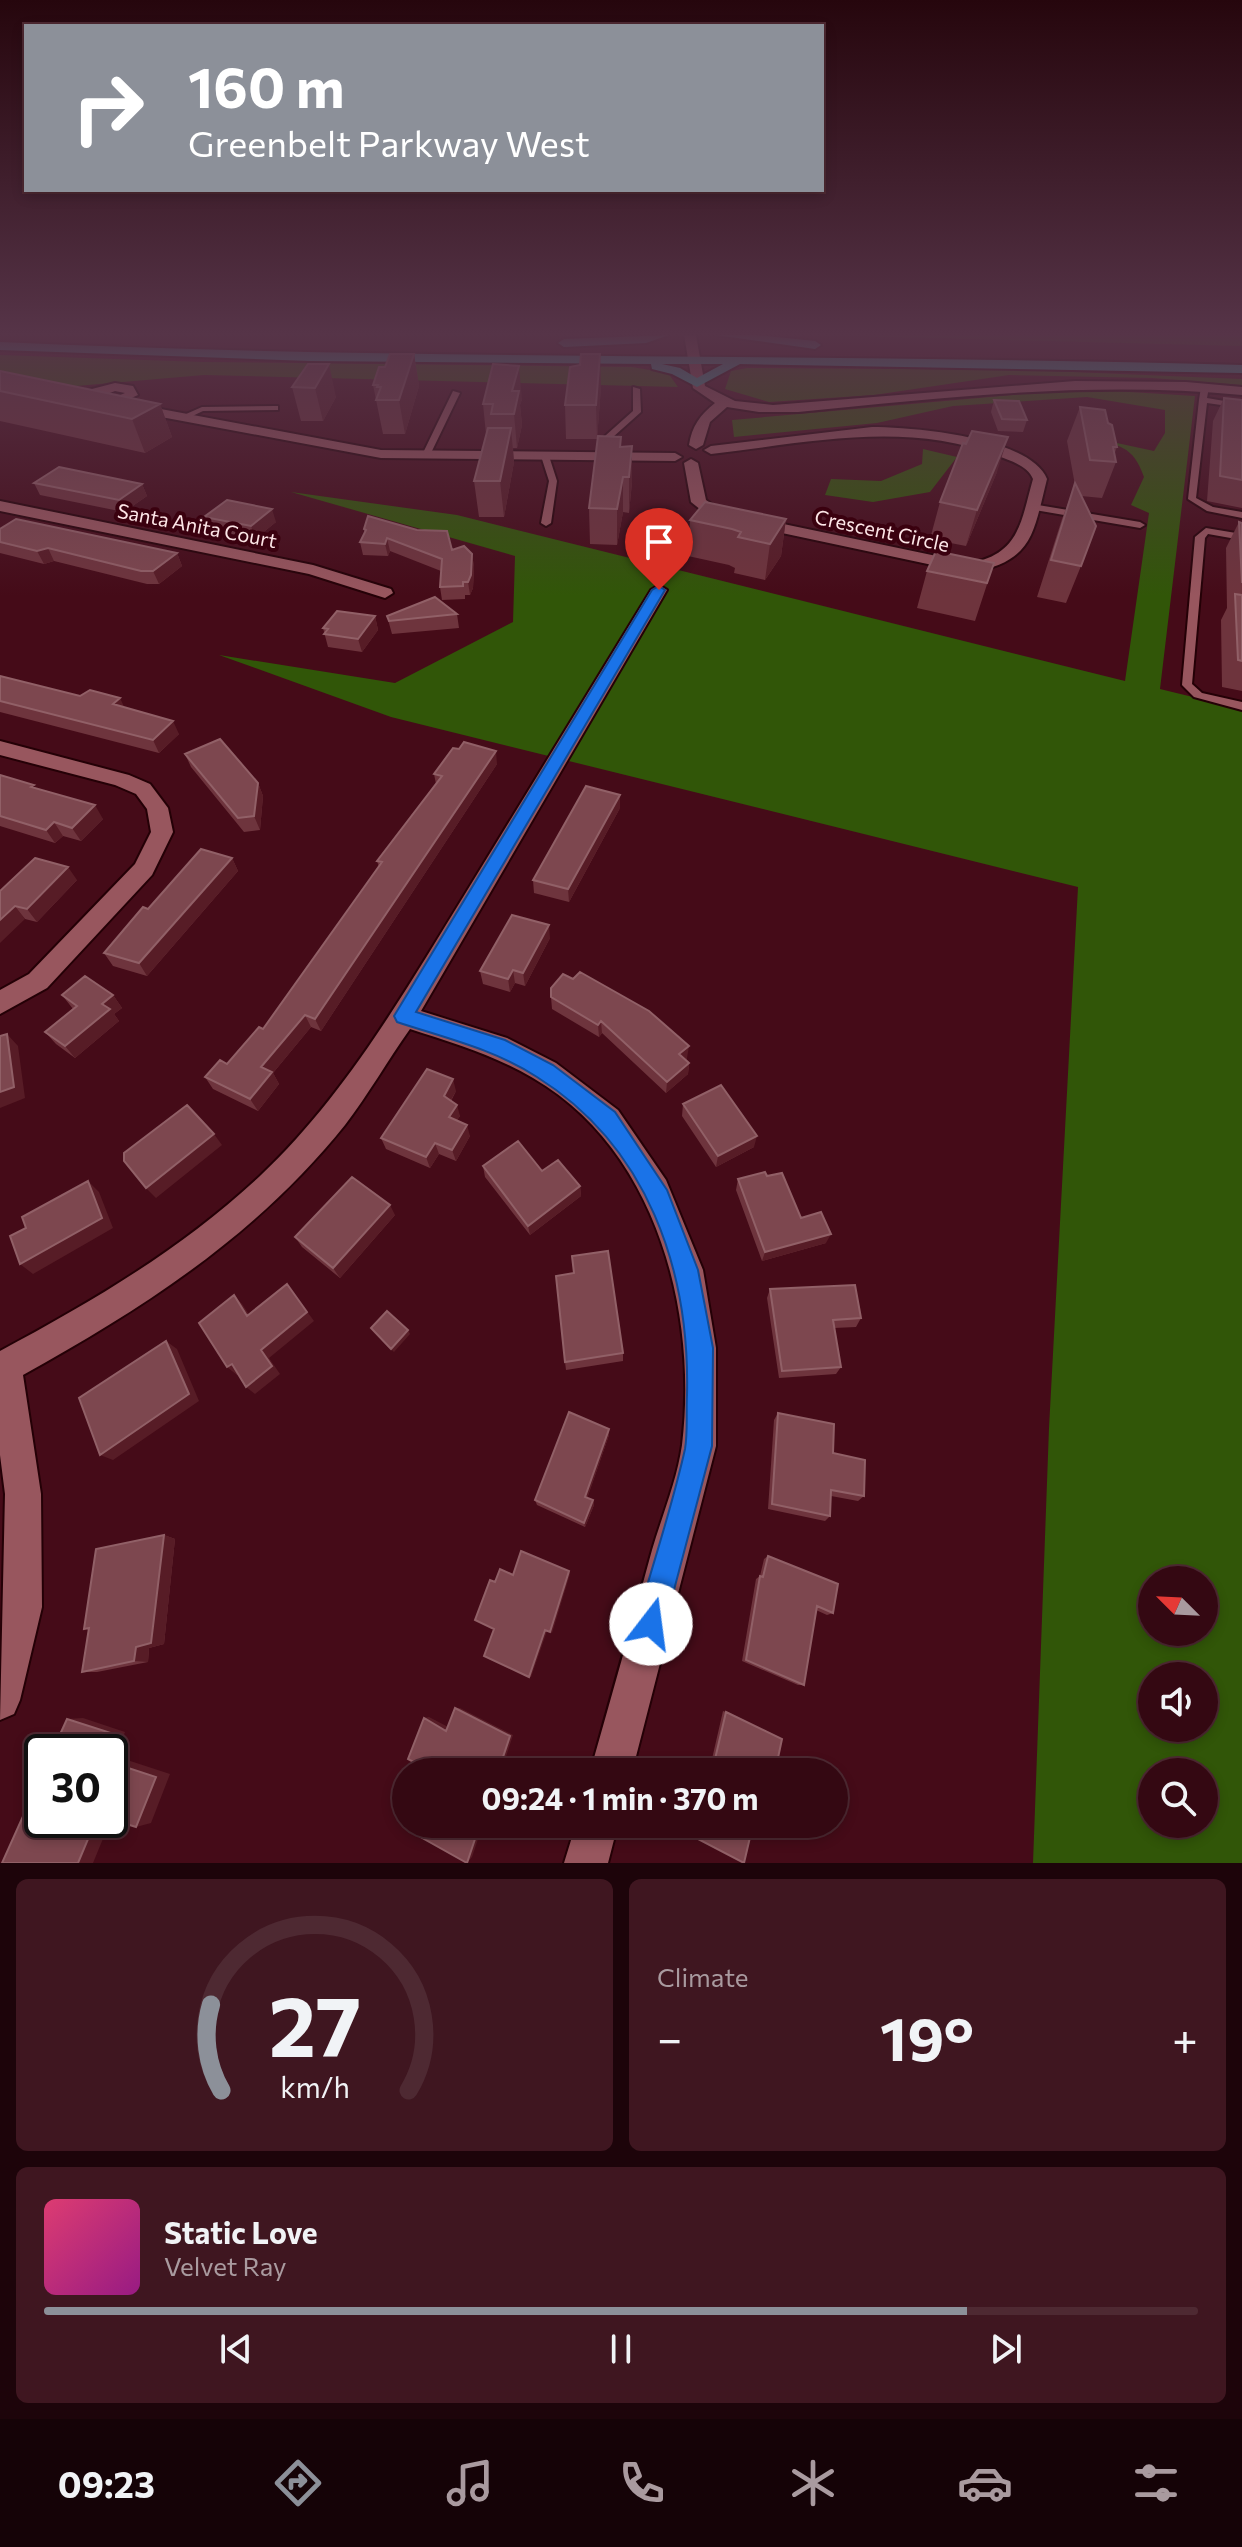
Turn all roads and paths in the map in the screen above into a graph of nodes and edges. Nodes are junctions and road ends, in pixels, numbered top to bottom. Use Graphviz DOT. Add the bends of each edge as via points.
graph roads {
  1 [pos="203,422"];
  2 [pos="442,422"];
  3 [pos="625,422"];
  4 [pos="701,422"];
  5 [pos="1201,422"];
  6 [pos="703,448"];
  7 [pos="426,455"];
  8 [pos="545,456"];
  9 [pos="607,457"];
  10 [pos="675,457"];
  11 [pos="691,463"];
  12 [pos="0,506"];
  13 [pos="1032,507"];
  14 [pos="1242,515"];
  15 [pos="546,523"];
  16 [pos="1140,525"];
  17 [pos="1242,537"];
  18 [pos="659,590"];
  19 [pos="385,593"];
  20 [pos="1242,706"];
  21 [pos="0,748"];
  22 [pos="0,1003"];
  23 [pos="404,1016"];
  24 [pos="2,1368"];
  25 [pos="0,1700"];
  26 [pos="615,1758"];
  27 [pos="593,1838"];
  28 [pos="586,1863"];
  1 -- 7 [label="street" via="381,454"];
  2 -- 7 [label="lane"];
  3 -- 9 [label="lane" via="609,436"];
  4 -- 6 [label="street"];
  5 -- 14 [label="lane" via="1192,499 1210,509"];
  6 -- 10 [label="street" via="678,448"];
  6 -- 11 [label="street" via="714,454 710,460"];
  6 -- 13 [label="street, Crescent Circle" via="884,431 968,443 1004,452 1036,469 1040,479"];
  7 -- 8 [label="street"];
  8 -- 9 [label="street"];
  8 -- 15 [label="lane" via="553,481"];
  9 -- 10 [label="street"];
  10 -- 11 [label="street"];
  11 -- 13 [label="street, Crescent Circle" via="699,502 716,515 954,567 983,566 1012,555"];
  12 -- 19 [label="street, Santa Anita Court" via="313,570"];
  13 -- 16 [label="lane"];
  17 -- 20 [label="lane" via="1206,531 1200,537 1186,679 1198,695"];
  18 -- 23 [label="street"];
  21 -- 22 [label="street" via="143,789 157,808 162,832 144,869 38,981"];
  23 -- 24 [label="street" via="335,1116 270,1186 186,1258 103,1313"];
  23 -- 26 [label="street" via="498,1046 546,1071 608,1119 656,1190 687,1270 700,1348 699,1446"];
  24 -- 25 [label="street" via="23,1494 23,1607"];
  27 -- 28 [label="street"];
}
